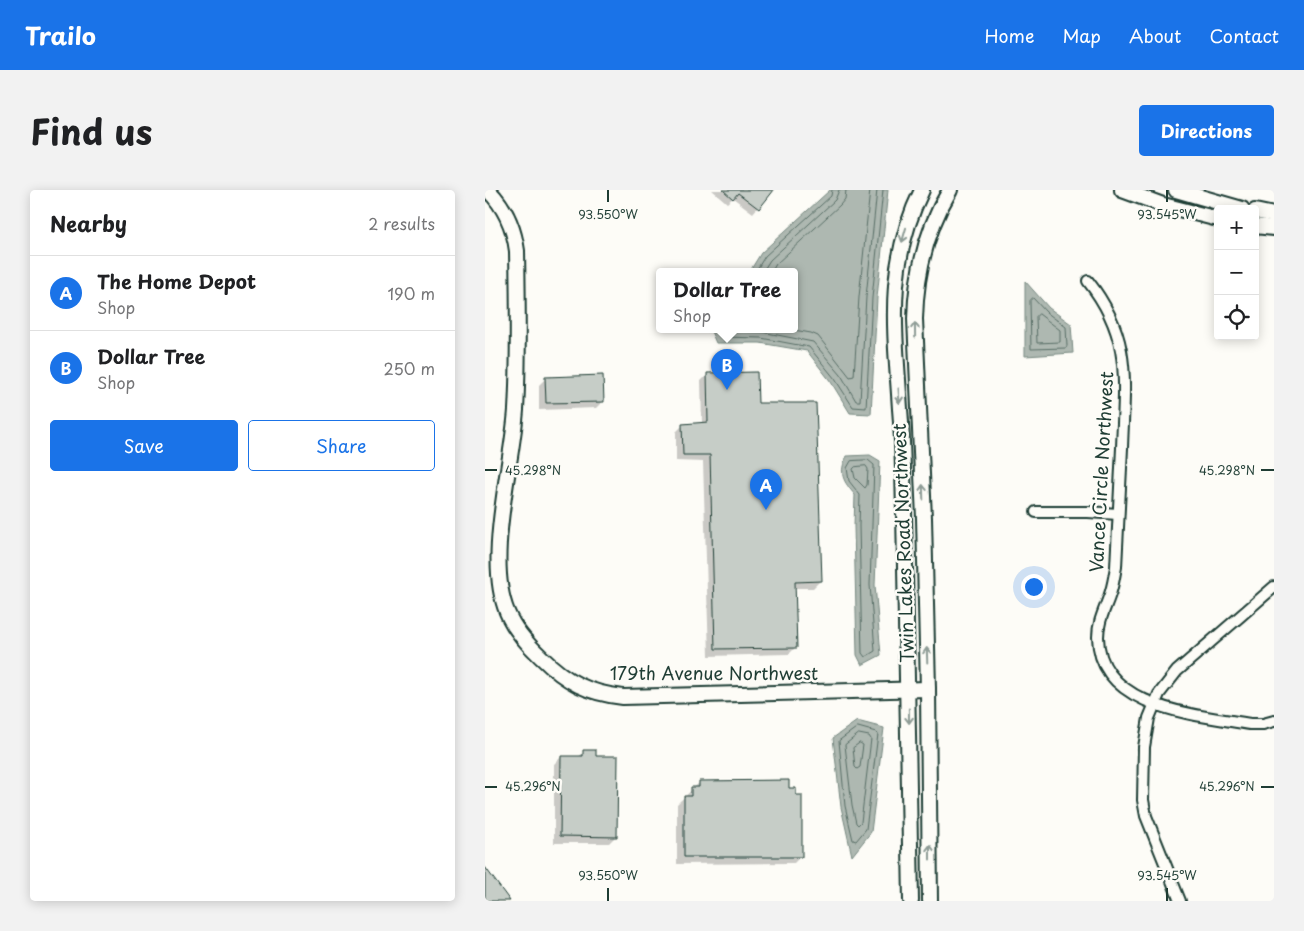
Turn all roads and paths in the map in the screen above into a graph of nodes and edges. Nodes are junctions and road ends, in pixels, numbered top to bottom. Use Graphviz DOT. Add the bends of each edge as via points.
graph roads {
  1 [pos="488,190"];
  2 [pos="922,190"];
  3 [pos="950,190"];
  4 [pos="1122,190"];
  5 [pos="1176,190"];
  6 [pos="1228,205"];
  7 [pos="1259,212"];
  8 [pos="1274,215"];
  9 [pos="1214,218"];
  10 [pos="1259,226"];
  11 [pos="1274,228"];
  12 [pos="1088,281"];
  13 [pos="1035,512"];
  14 [pos="1118,514"];
  15 [pos="1274,588"];
  16 [pos="909,689"];
  17 [pos="928,689"];
  18 [pos="1154,704"];
  19 [pos="1274,721"];
  20 [pos="911,901"];
  21 [pos="930,901"];
  22 [pos="1180,901"];
  1 -- 16 [label="street, 179th Avenue Northwest" via="511,224 517,251 516,410 499,573 503,599 521,636 569,681 607,696"];
  2 -- 16 [label="street, Twin Lakes Road Northwest, one-way" via="903,241 894,306 901,411"];
  17 -- 3 [label="street, Twin Lakes Road Northwest, one-way" via="915,294 923,252"];
  4 -- 9 [label="street"];
  5 -- 6 [label="street"];
  7 -- 8 [label="street"];
  10 -- 11 [label="street"];
  12 -- 14 [label="street, Vance Circle Northwest" via="1111,316 1123,360 1125,376"];
  13 -- 14 [label="street"];
  14 -- 18 [label="street, Vance Circle Northwest" via="1116,567 1101,618 1100,650 1107,671 1116,682"];
  15 -- 18 [label="street" via="1177,671"];
  16 -- 17 [label="street, 179th Avenue Northwest"];
  16 -- 20 [label="street, Twin Lakes Road Northwest, one-way"];
  21 -- 17 [label="street, Twin Lakes Road Northwest, one-way"];
  18 -- 19 [label="street, Vance Circle Northwest" via="1250,724"];
  18 -- 22 [label="street" via="1145,736 1143,800 1150,828"];
}
